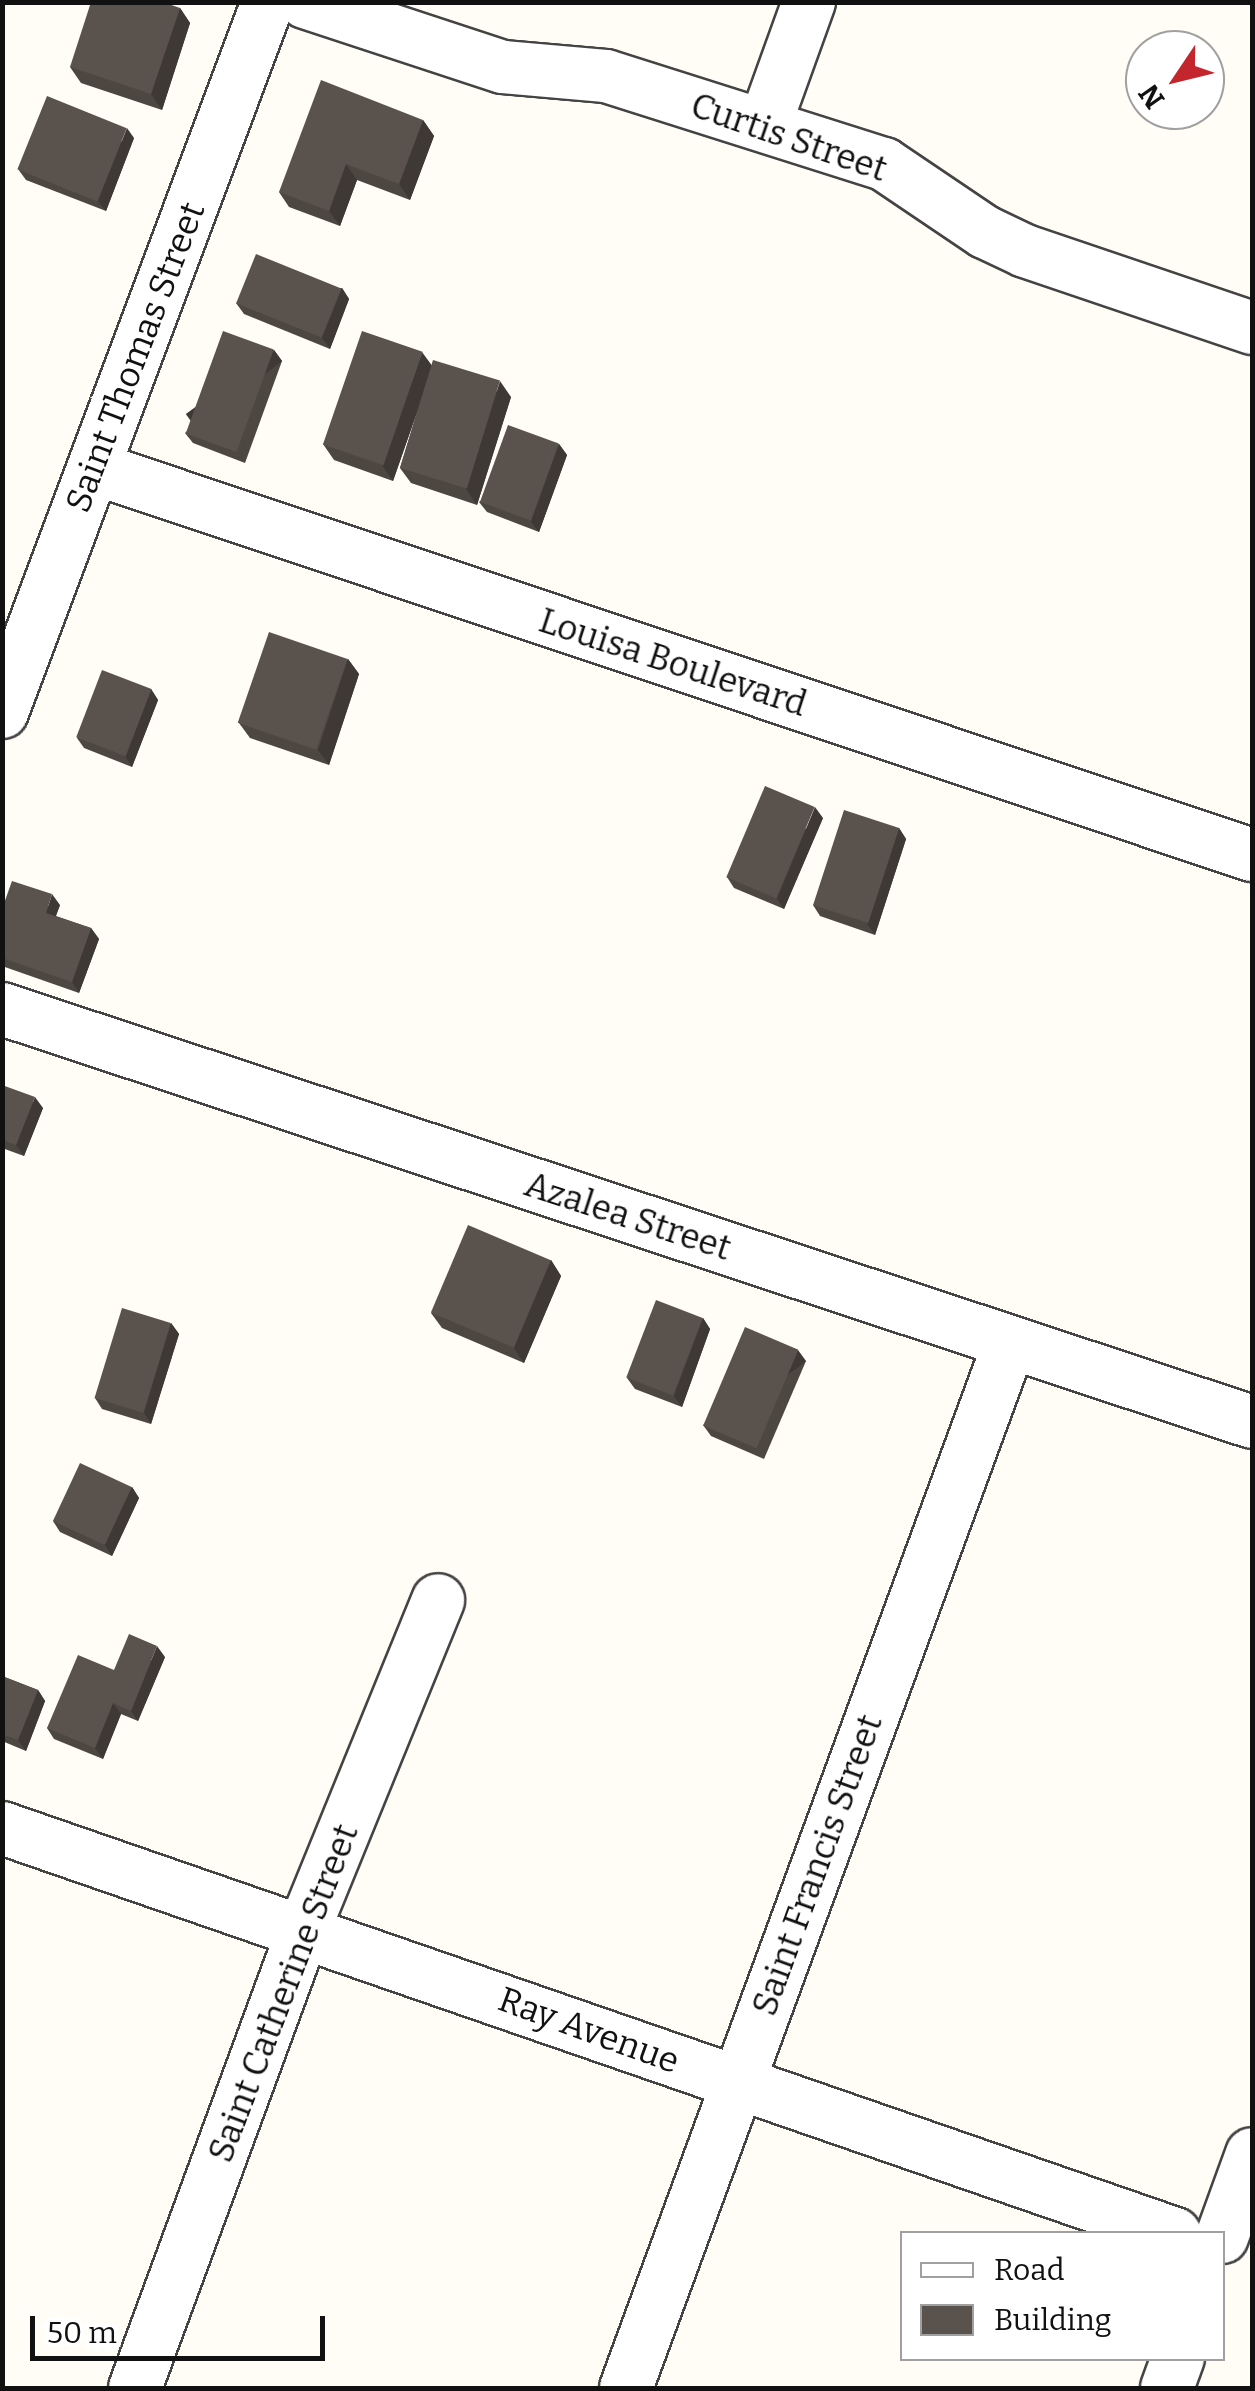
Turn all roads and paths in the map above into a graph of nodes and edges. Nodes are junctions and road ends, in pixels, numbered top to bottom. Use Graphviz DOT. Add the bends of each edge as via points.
graph roads {
  1 [pos="268,2"];
  2 [pos="304,2"];
  3 [pos="809,2"];
  4 [pos="766,124"];
  5 [pos="1252,327"];
  6 [pos="94,468"];
  7 [pos="2,712"];
  8 [pos="1252,855"];
  9 [pos="2,1009"];
  10 [pos="1010,1342"];
  11 [pos="1252,1422"];
  12 [pos="438,1600"];
  13 [pos="2,1828"];
  14 [pos="304,1929"];
  15 [pos="737,2083"];
  16 [pos="1252,2154"];
  17 [pos="1166,2231"];
  18 [pos="1224,2231"];
  19 [pos="1177,2361"];
  20 [pos="135,2388"];
  21 [pos="626,2388"];
  22 [pos="1167,2388"];
  1 -- 6 [label="street, Saint Thomas Street"];
  2 -- 4 [label="street, Curtis Street" via="502,67 606,76"];
  3 -- 4 [label="street"];
  4 -- 5 [label="street, Curtis Street" via="884,164 1025,251"];
  6 -- 7 [label="street, Saint Thomas Street"];
  6 -- 8 [label="street, Louisa Boulevard"];
  9 -- 10 [label="street, Azalea Street"];
  10 -- 11 [label="street, Azalea Street"];
  10 -- 15 [label="street, Saint Francis Street"];
  12 -- 14 [label="street, Saint Catherine Street"];
  13 -- 14 [label="street, Ray Avenue"];
  14 -- 15 [label="street, Ray Avenue"];
  14 -- 20 [label="street, Saint Catherine Street"];
  15 -- 17 [label="street, Ray Avenue"];
  15 -- 21 [label="street, Saint Francis Street"];
  16 -- 18 [label="street"];
  19 -- 22 [label="street"];
}
